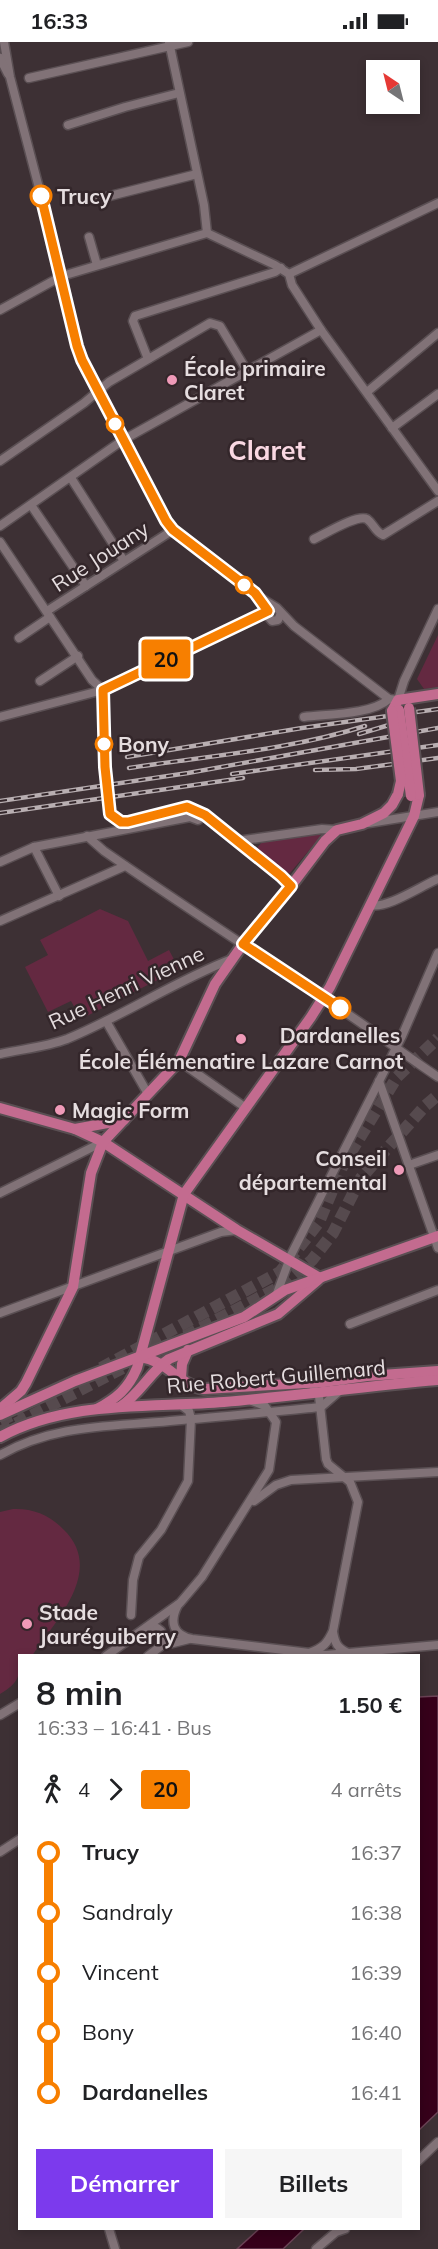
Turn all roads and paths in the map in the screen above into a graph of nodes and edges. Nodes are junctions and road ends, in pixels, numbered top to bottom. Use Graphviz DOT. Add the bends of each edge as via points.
graph roads {
  1 [pos="4,42"];
  2 [pos="188,42"];
  3 [pos="170,44"];
  4 [pos="0,57"];
  5 [pos="10,77"];
  6 [pos="29,78"];
  7 [pos="178,93"];
  8 [pos="68,125"];
  9 [pos="197,174"];
  10 [pos="94,200"];
  11 [pos="438,203"];
  12 [pos="207,233"];
  13 [pos="89,237"];
  14 [pos="97,265"];
  15 [pos="285,271"];
  16 [pos="62,276"];
  17 [pos="0,310"];
  18 [pos="321,330"];
  19 [pos="438,333"];
  20 [pos="148,358"];
  21 [pos="247,371"];
  22 [pos="98,391"];
  23 [pos="367,392"];
  24 [pos="438,394"];
  25 [pos="392,428"];
  26 [pos="123,440"];
  27 [pos="0,461"];
  28 [pos="71,478"];
  29 [pos="438,491"];
  30 [pos="438,501"];
  31 [pos="32,505"];
  32 [pos="0,526"];
  33 [pos="173,530"];
  34 [pos="314,539"];
  35 [pos="1,545"];
  36 [pos="124,561"];
  37 [pos="86,586"];
  38 [pos="438,609"];
  39 [pos="48,614"];
  40 [pos="273,614"];
  41 [pos="19,638"];
  42 [pos="78,656"];
  43 [pos="40,681"];
  44 [pos="103,690"];
  45 [pos="438,694"];
  46 [pos="397,706"];
  47 [pos="0,717"];
  48 [pos="304,717"];
  49 [pos="415,803"];
  50 [pos="438,812"];
  51 [pos="205,815"];
  52 [pos="362,824"];
  53 [pos="337,830"];
  54 [pos="87,836"];
  55 [pos="237,841"];
  56 [pos="34,847"];
  57 [pos="0,862"];
  58 [pos="125,866"];
  59 [pos="438,879"];
  60 [pos="291,886"];
  61 [pos="59,896"];
  62 [pos="371,905"];
  63 [pos="0,921"];
  64 [pos="243,944"];
  65 [pos="438,954"];
  66 [pos="232,959"];
  67 [pos="324,998"];
  68 [pos="106,1021"];
  69 [pos="396,1048"];
  70 [pos="0,1054"];
  71 [pos="179,1061"];
  72 [pos="438,1077"];
  73 [pos="379,1081"];
  74 [pos="148,1094"];
  75 [pos="0,1108"];
  76 [pos="246,1108"];
  77 [pos="124,1120"];
  78 [pos="75,1129"];
  79 [pos="103,1142"];
  80 [pos="438,1155"];
  81 [pos="409,1165"];
  82 [pos="0,1193"];
  83 [pos="184,1194"];
  84 [pos="237,1230"];
  85 [pos="437,1240"];
  86 [pos="169,1251"];
  87 [pos="289,1261"];
  88 [pos="320,1278"];
  89 [pos="73,1287"];
  90 [pos="438,1290"];
  91 [pos="276,1296"];
  92 [pos="0,1313"];
  93 [pos="350,1324"];
  94 [pos="188,1350"];
  95 [pos="140,1357"];
  96 [pos="162,1364"];
  97 [pos="438,1371"];
  98 [pos="181,1378"];
  99 [pos="438,1380"];
  100 [pos="75,1381"];
  101 [pos="307,1383"];
  102 [pos="343,1388"];
  103 [pos="318,1392"];
  104 [pos="246,1400"];
  105 [pos="181,1405"];
  106 [pos="3,1406"];
  107 [pos="321,1407"];
  108 [pos="117,1408"];
  109 [pos="97,1409"];
  110 [pos="270,1412"];
  111 [pos="0,1415"];
  112 [pos="191,1419"];
  113 [pos="0,1437"];
  114 [pos="0,1455"];
  115 [pos="438,1472"];
  116 [pos="344,1476"];
  117 [pos="245,1510"];
  118 [pos="180,1603"];
  119 [pos="132,1615"];
  120 [pos="148,1628"];
  121 [pos="333,1631"];
  122 [pos="192,1639"];
  123 [pos="126,1642"];
  124 [pos="438,1645"];
  125 [pos="161,1646"];
  126 [pos="309,1653"];
  127 [pos="109,1654"];
  128 [pos="122,1654"];
  129 [pos="151,1654"];
  130 [pos="318,1654"];
  131 [pos="328,1654"];
  132 [pos="344,1654"];
  133 [pos="18,1704"];
  134 [pos="0,1715"];
  135 [pos="18,1840"];
  136 [pos="0,1852"];
  137 [pos="438,2142"];
  138 [pos="420,2159"];
  139 [pos="109,2230"];
  140 [pos="342,2230"];
  141 [pos="115,2249"];
  142 [pos="316,2249"];
  1 -- 5 [label="street"];
  2 -- 3 [label="street"];
  3 -- 6 [label="street"];
  3 -- 7 [label="street"];
  4 -- 5 [label="street"];
  5 -- 16 [label="street"];
  7 -- 8 [label="street"];
  7 -- 9 [label="street"];
  9 -- 10 [label="street"];
  9 -- 12 [label="street"];
  11 -- 15 [label="street"];
  12 -- 14 [label="street"];
  12 -- 15 [label="street"];
  13 -- 14 [label="street"];
  14 -- 16 [label="street"];
  15 -- 18 [label="street"];
  15 -- 20 [label="street" via="135,316 132,321"];
  16 -- 17 [label="street"];
  16 -- 22 [label="street" via="77,346"];
  18 -- 21 [label="street"];
  18 -- 23 [label="street"];
  19 -- 23 [label="street"];
  20 -- 21 [label="street" via="210,323 220,326"];
  20 -- 22 [label="street"];
  21 -- 26 [label="street"];
  22 -- 26 [label="street"];
  22 -- 27 [label="street"];
  23 -- 25 [label="street"];
  24 -- 25 [label="street"];
  25 -- 29 [label="street"];
  26 -- 28 [label="street"];
  26 -- 33 [label="street"];
  28 -- 31 [label="street"];
  28 -- 36 [label="street"];
  30 -- 34 [label="street" via="383,536 367,520 358,517"];
  31 -- 32 [label="street"];
  31 -- 37 [label="street"];
  33 -- 36 [label="street, Rue Jouany"];
  33 -- 40 [label="street" via="259,597"];
  35 -- 39 [label="street"];
  36 -- 37 [label="street, Rue Jouany"];
  37 -- 39 [label="street, Rue Jouany"];
  38 -- 46 [label="street" via="400,691"];
  39 -- 41 [label="street, Rue Jouany"];
  39 -- 42 [label="street"];
  40 -- 44 [label="street" via="238,626"];
  40 -- 46 [label="street"];
  42 -- 43 [label="street"];
  42 -- 44 [label="street"];
  44 -- 47 [label="street"];
  44 -- 51 [label="street, bridge" via="105,767 112,817 121,822 187,807"];
  45 -- 46 [label="main road"];
  46 -- 48 [label="street" via="384,704"];
  46 -- 49 [label="main road, bridge"];
  46 -- 52 [label="main road, bridge" via="401,781 398,794 384,813"];
  49 -- 50 [label="street"];
  49 -- 52 [label="street"];
  49 -- 62 [label="main road"];
  51 -- 54 [label="street" via="198,820 190,817"];
  51 -- 55 [label="street"];
  52 -- 53 [label="main road"];
  53 -- 55 [label="street"];
  53 -- 60 [label="main road"];
  54 -- 56 [label="street"];
  54 -- 58 [label="street"];
  55 -- 60 [label="street"];
  56 -- 57 [label="street"];
  56 -- 61 [label="street"];
  58 -- 61 [label="street"];
  58 -- 64 [label="street"];
  59 -- 62 [label="street" via="387,903"];
  60 -- 64 [label="main road"];
  61 -- 63 [label="street"];
  62 -- 67 [label="main road"];
  64 -- 66 [label="main road"];
  64 -- 67 [label="street"];
  65 -- 69 [label="street"];
  66 -- 68 [label="street, Rue Henri Vienne"];
  66 -- 71 [label="main road" via="215,984"];
  67 -- 69 [label="street"];
  67 -- 76 [label="main road"];
  68 -- 70 [label="street, Rue Henri Vienne" via="64,1040"];
  68 -- 74 [label="street"];
  69 -- 72 [label="street"];
  69 -- 73 [label="street"];
  71 -- 74 [label="main road"];
  71 -- 76 [label="street"];
  73 -- 81 [label="street"];
  73 -- 87 [label="street"];
  74 -- 77 [label="main road"];
  75 -- 78 [label="main road"];
  76 -- 83 [label="main road"];
  77 -- 78 [label="main road"];
  77 -- 79 [label="main road"];
  78 -- 79 [label="main road"];
  79 -- 82 [label="street"];
  79 -- 83 [label="main road"];
  79 -- 89 [label="main road" via="92,1173"];
  80 -- 81 [label="street"];
  81 -- 85 [label="street"];
  83 -- 84 [label="main road"];
  83 -- 86 [label="main road"];
  84 -- 86 [label="street"];
  84 -- 87 [label="main road"];
  85 -- 88 [label="main road"];
  86 -- 89 [label="street"];
  86 -- 95 [label="main road"];
  87 -- 88 [label="main road"];
  87 -- 91 [label="street"];
  88 -- 91 [label="main road"];
  88 -- 94 [label="main road" via="278,1314"];
  89 -- 92 [label="street"];
  89 -- 106 [label="main road" via="26,1383"];
  90 -- 93 [label="street"];
  91 -- 95 [label="main road" via="244,1317"];
  94 -- 96 [label="main road"];
  94 -- 98 [label="main road, Rue Robert Guillemard"];
  95 -- 96 [label="main road, Rue Robert Guillemard"];
  95 -- 100 [label="main road"];
  95 -- 109 [label="main road" via="127,1388"];
  96 -- 98 [label="main road, Rue Robert Guillemard"];
  96 -- 108 [label="main road" via="133,1397"];
  97 -- 101 [label="main road, Rue Robert Guillemard"];
  98 -- 101 [label="main road, Rue Robert Guillemard" via="204,1389"];
  99 -- 102 [label="main road, Rue Robert Guillemard"];
  100 -- 106 [label="main road" via="55,1384"];
  100 -- 111 [label="main road"];
  101 -- 103 [label="street"];
  102 -- 103 [label="main road, Rue Robert Guillemard"];
  102 -- 107 [label="street"];
  103 -- 104 [label="main road, Rue Robert Guillemard"];
  103 -- 107 [label="street"];
  104 -- 105 [label="main road, Rue Robert Guillemard"];
  104 -- 110 [label="street" via="265,1406"];
  105 -- 108 [label="main road, Rue Robert Guillemard"];
  105 -- 112 [label="street" via="189,1411"];
  107 -- 110 [label="street"];
  107 -- 116 [label="street" via="326,1459"];
  108 -- 109 [label="main road, Rue Robert Guillemard"];
  109 -- 113 [label="main road, Rue Robert Guillemard" via="37,1420"];
  110 -- 112 [label="street"];
  110 -- 117 [label="street" via="276,1422 269,1470"];
  112 -- 114 [label="street" via="50,1433"];
  112 -- 119 [label="street" via="188,1481 161,1530 139,1557 133,1580"];
  115 -- 116 [label="street"];
  116 -- 117 [label="street" via="276,1485"];
  116 -- 121 [label="street" via="358,1502"];
  117 -- 118 [label="street" via="202,1578"];
  118 -- 120 [label="street"];
  118 -- 122 [label="street" via="174,1626 179,1635"];
  120 -- 123 [label="street"];
  120 -- 125 [label="street" via="161,1631"];
  121 -- 126 [label="street" via="328,1643"];
  121 -- 131 [label="street"];
  121 -- 132 [label="street" via="335,1643"];
  122 -- 125 [label="street"];
  122 -- 126 [label="street"];
  123 -- 127 [label="street"];
  123 -- 128 [label="street"];
  124 -- 132 [label="street"];
  125 -- 129 [label="street"];
  126 -- 130 [label="street"];
  133 -- 134 [label="street"];
  135 -- 136 [label="street"];
  137 -- 138 [label="street"];
  139 -- 141 [label="street"];
  140 -- 142 [label="street"];
}
